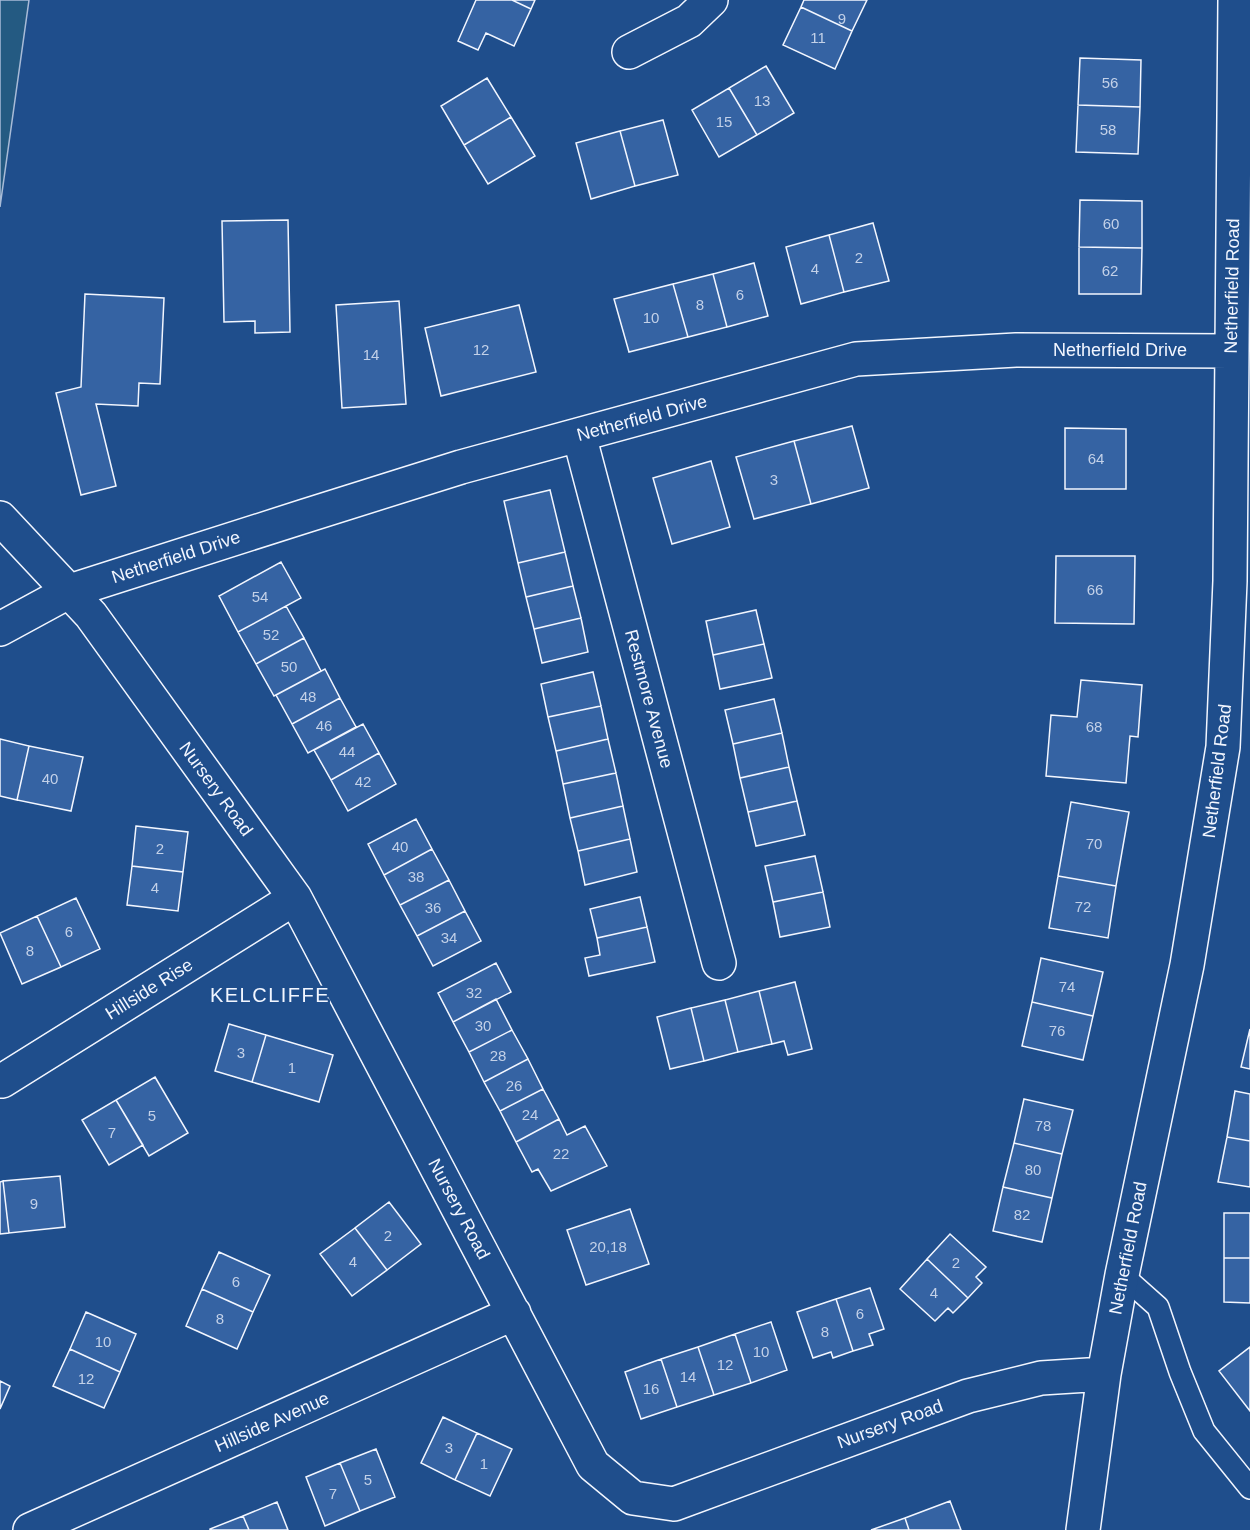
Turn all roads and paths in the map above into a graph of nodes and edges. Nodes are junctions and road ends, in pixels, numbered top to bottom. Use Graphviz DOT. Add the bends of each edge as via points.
graph roads {
  1 [pos="711,0"];
  2 [pos="1235,0"];
  3 [pos="629,52"];
  4 [pos="1232,351"];
  5 [pos="579,435"];
  6 [pos="0,518"];
  7 [pos="70,591"];
  8 [pos="0,629"];
  9 [pos="1238,700"];
  10 [pos="295,898"];
  11 [pos="719,963"];
  12 [pos="2,1081"];
  13 [pos="1122,1275"];
  14 [pos="514,1313"];
  15 [pos="1104,1374"];
  16 [pos="1250,1488"];
  17 [pos="30,1530"];
  18 [pos="1083,1530"];
  1 -- 3 [label="street" via="689,21"];
  2 -- 4 [label="street, Netherfield Road"];
  4 -- 5 [label="street, Netherfield Drive" via="1016,350 856,359"];
  4 -- 9 [label="street, Netherfield Road" via="1230,581"];
  5 -- 7 [label="street, Netherfield Drive" via="461,467"];
  5 -- 11 [label="street, Restmore Avenue"];
  6 -- 7 [label="street, Nursery Road"];
  7 -- 8 [label="street"];
  7 -- 10 [label="street, Nursery Road"];
  9 -- 13 [label="street, Netherfield Road" via="1223,747 1187,965"];
  10 -- 12 [label="street, Hillside Rise"];
  10 -- 14 [label="street, Nursery Road"];
  13 -- 15 [label="street, Netherfield Road"];
  13 -- 16 [label="lane" via="1158,1307 1204,1431"];
  14 -- 15 [label="street, Nursery Road" via="593,1466 633,1498 674,1504 968,1396 1041,1378"];
  14 -- 17 [label="street, Hillside Avenue"];
  15 -- 18 [label="street, Netherfield Road"];
}
